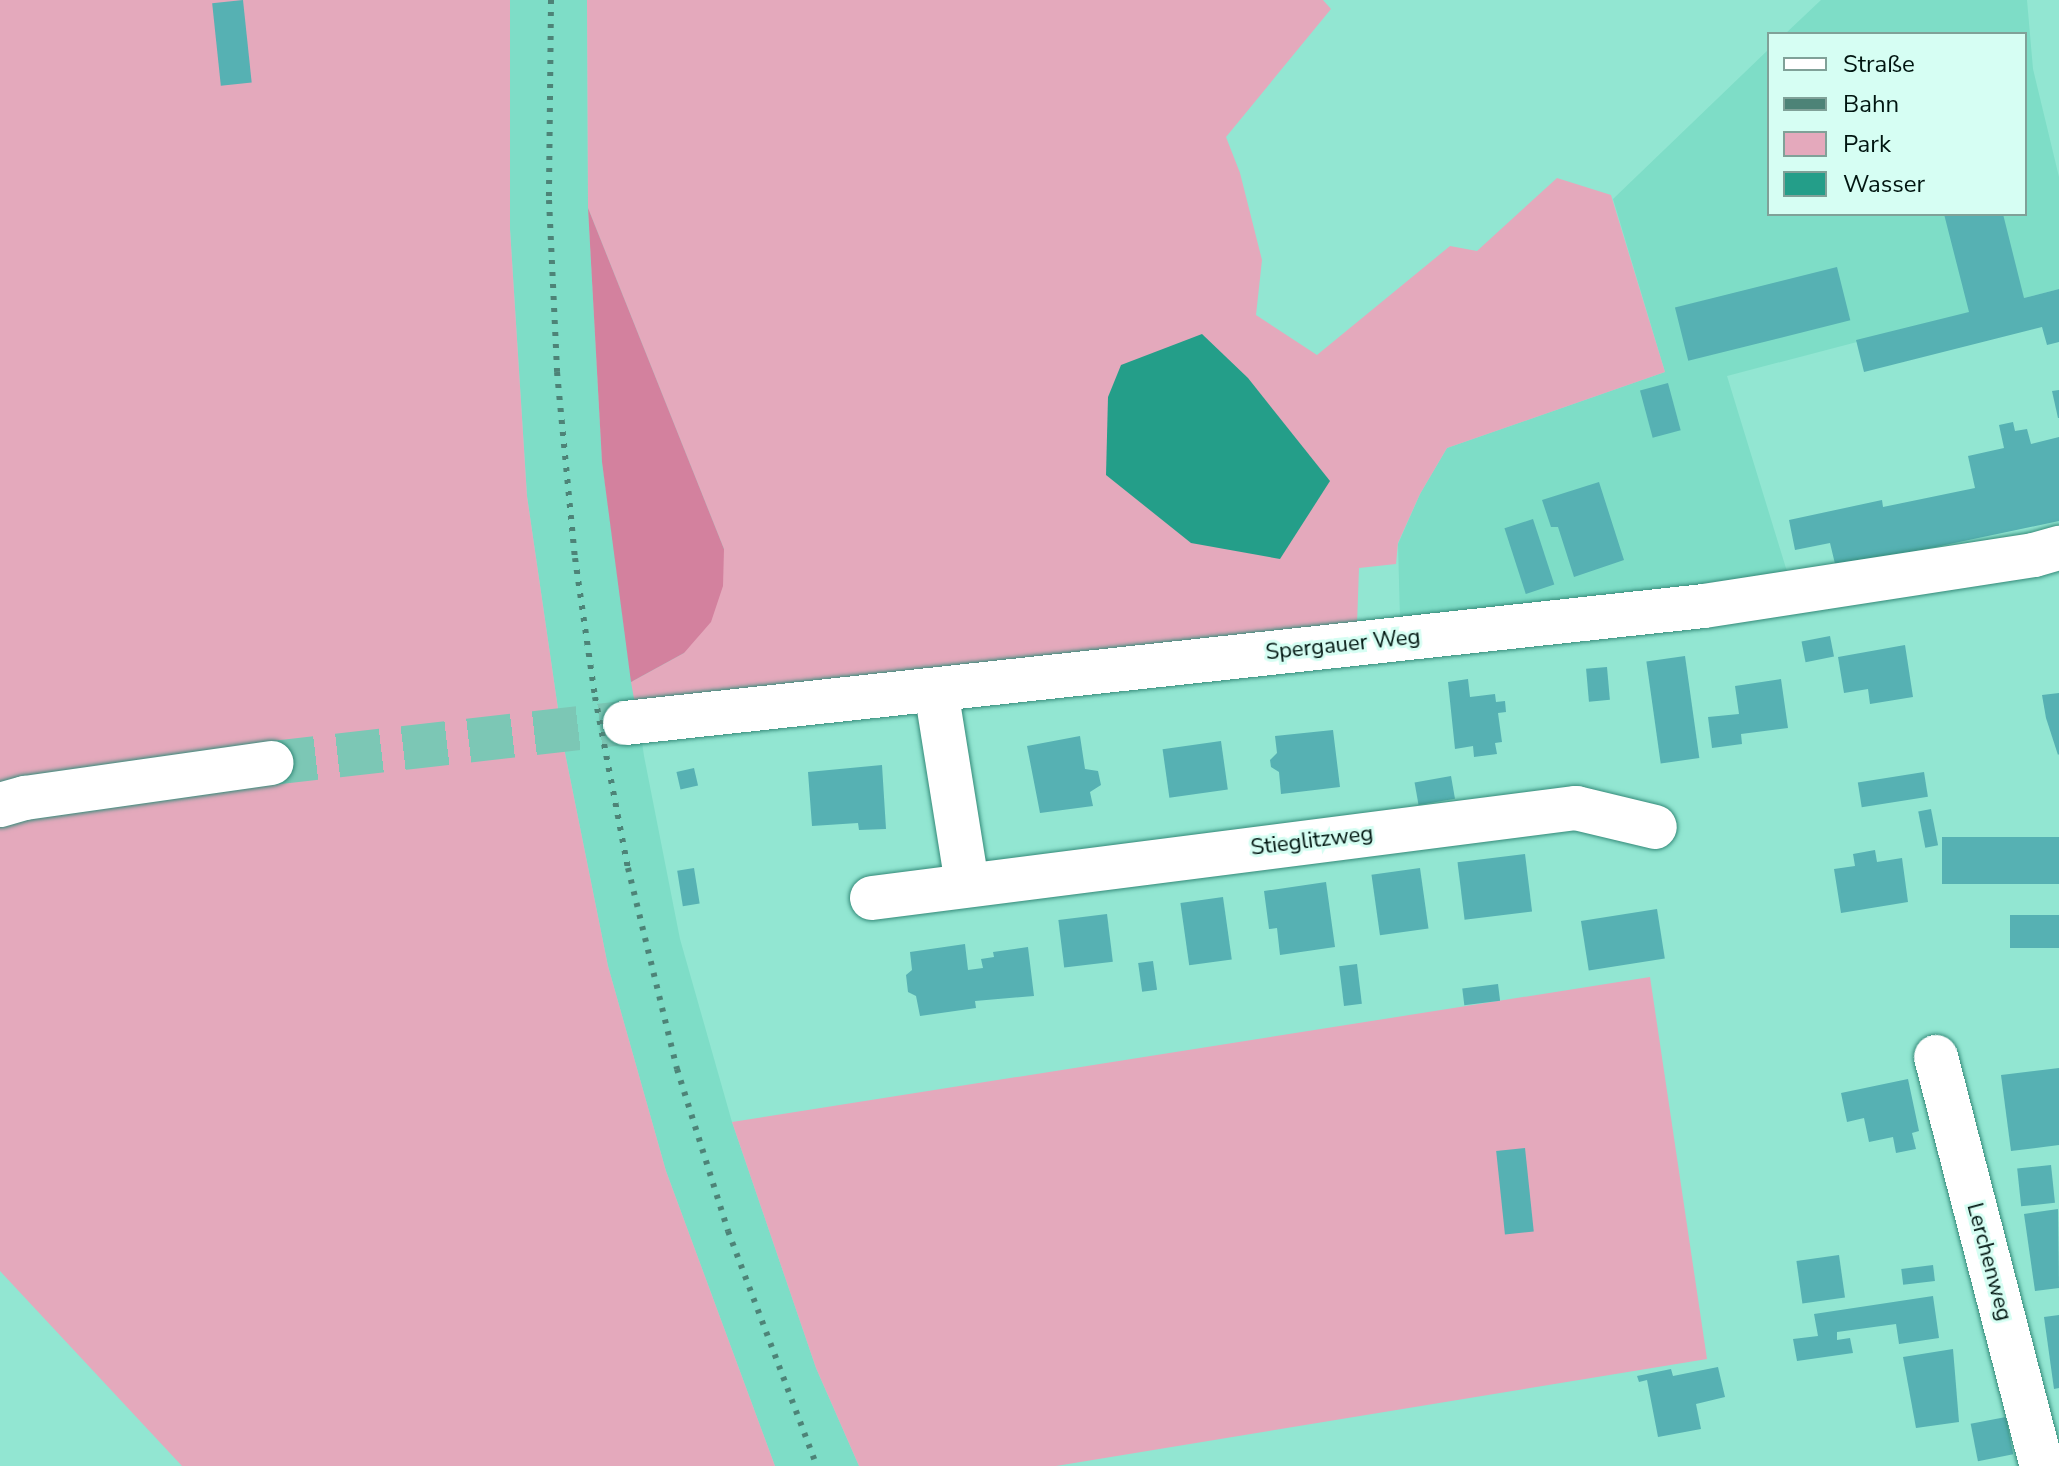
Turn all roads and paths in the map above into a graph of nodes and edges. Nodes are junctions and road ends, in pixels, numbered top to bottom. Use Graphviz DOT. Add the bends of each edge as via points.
graph roads {
  1 [pos="2059,548"];
  2 [pos="936,690"];
  3 [pos="625,723"];
  4 [pos="272,763"];
  5 [pos="0,805"];
  6 [pos="1655,827"];
  7 [pos="967,884"];
  8 [pos="872,898"];
  9 [pos="1936,1057"];
  10 [pos="2042,1466"];
  1 -- 2 [label="street, Spergauer Weg" via="1704,606"];
  2 -- 3 [label="street, Spergauer Weg"];
  2 -- 7 [label="street"];
  4 -- 5 [label="street"];
  6 -- 7 [label="street, Stieglitzweg" via="1576,808"];
  7 -- 8 [label="street, Stieglitzweg"];
  9 -- 10 [label="street, Lerchenweg"];
}
